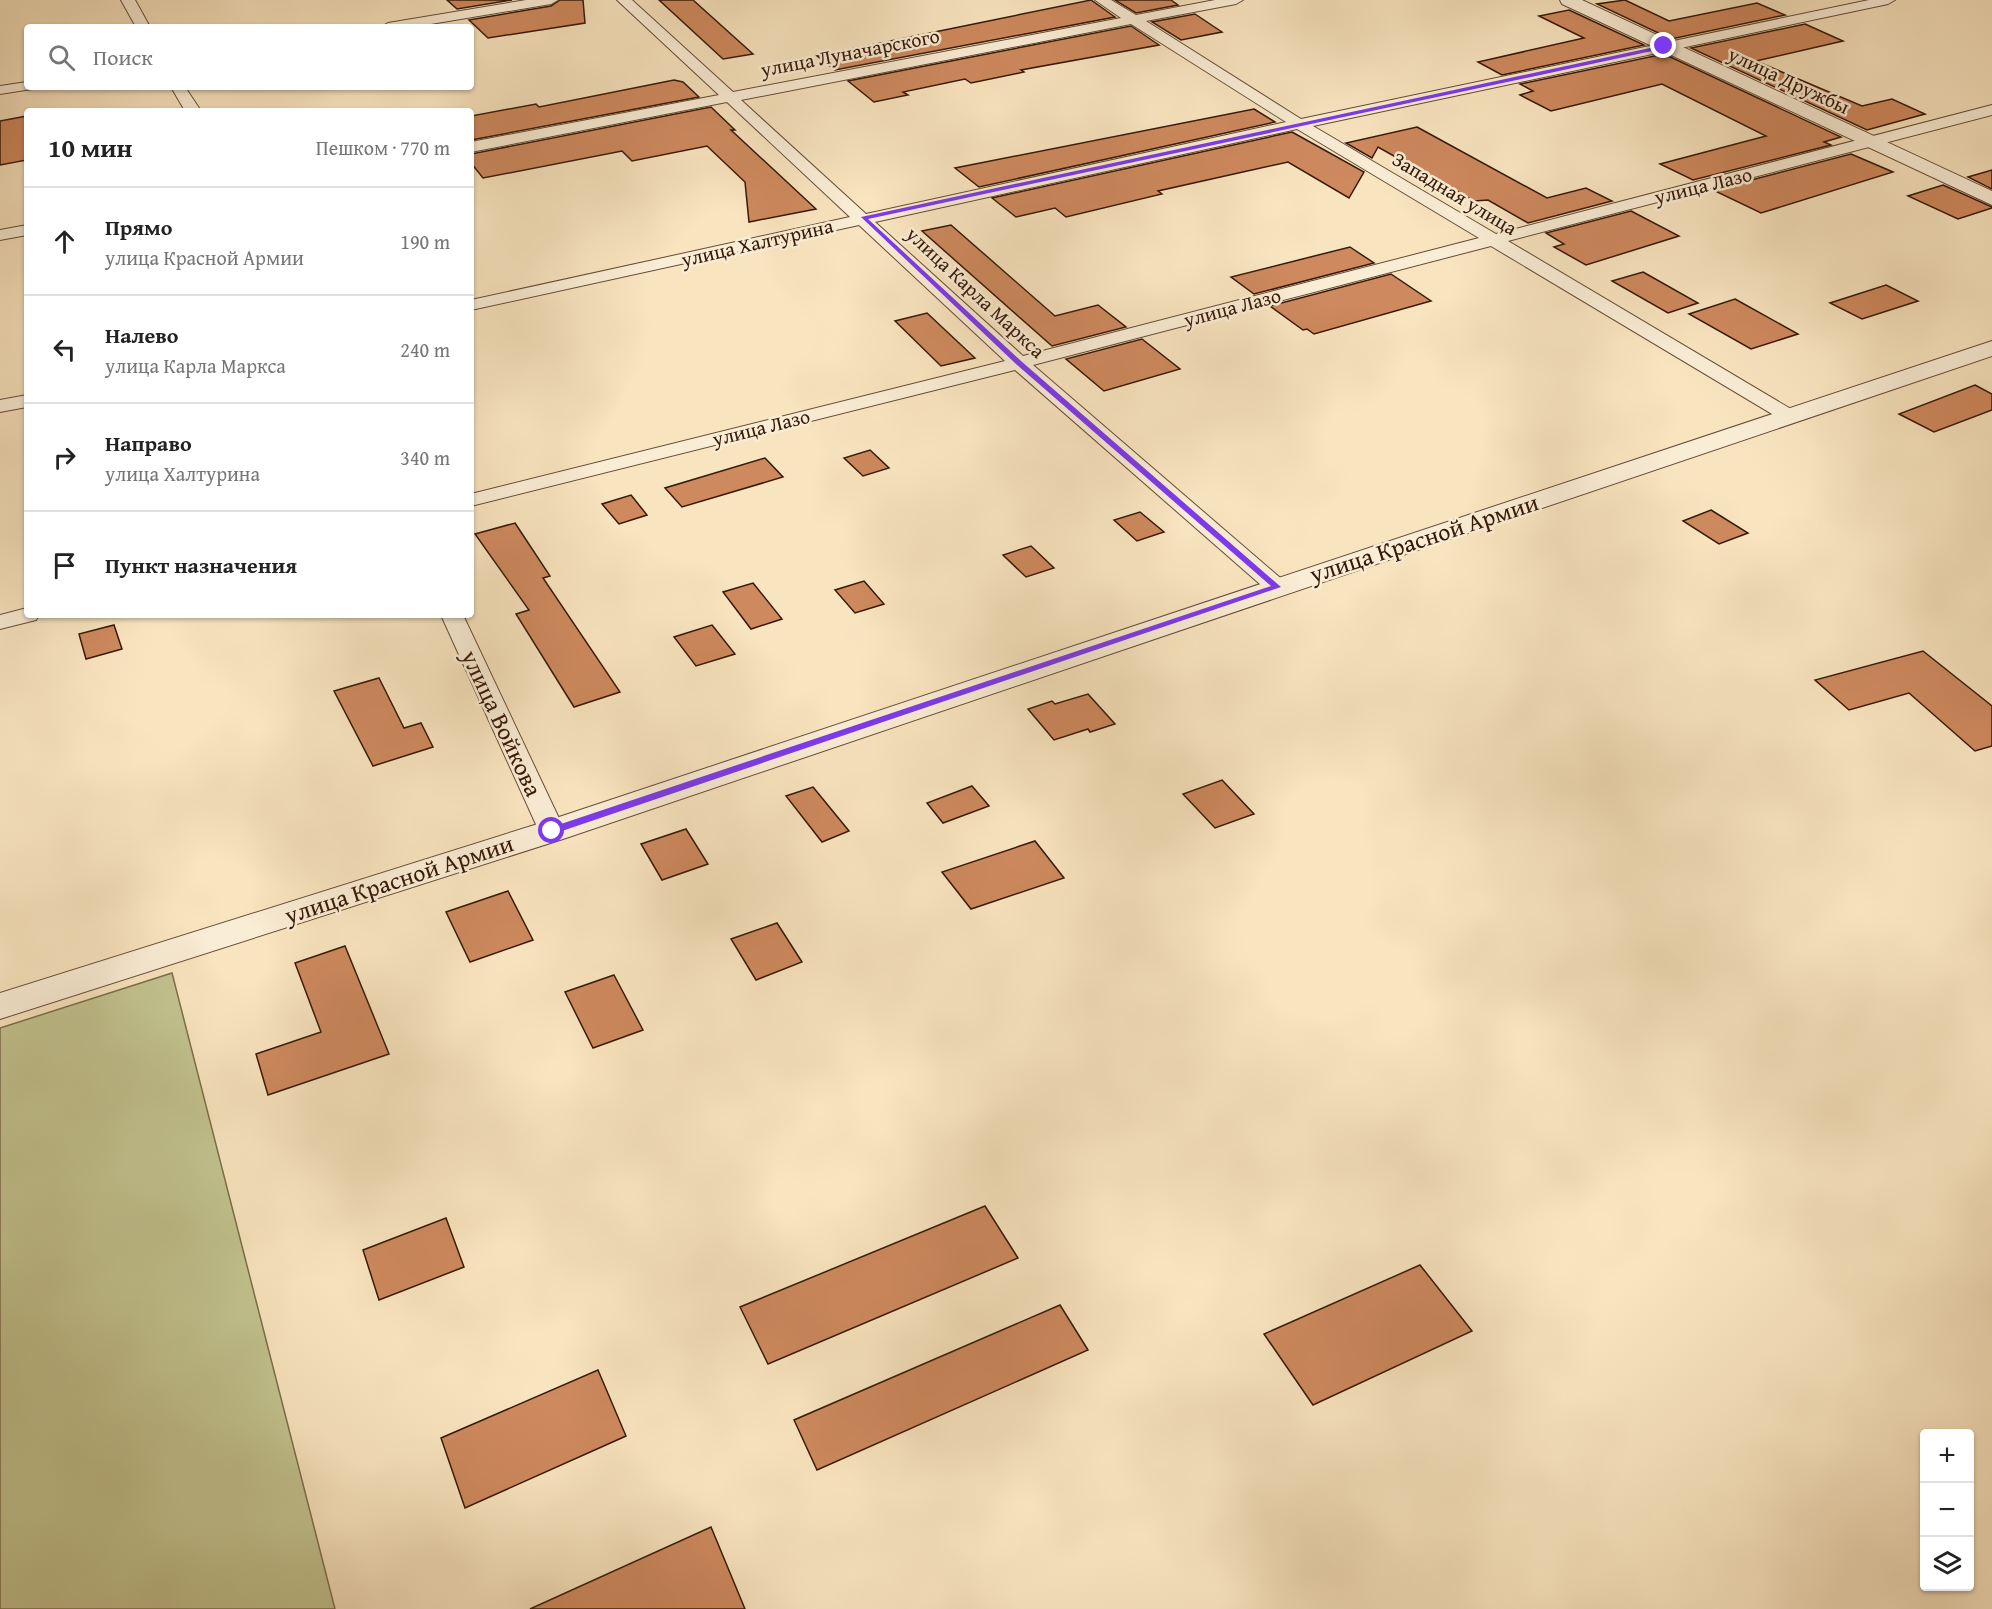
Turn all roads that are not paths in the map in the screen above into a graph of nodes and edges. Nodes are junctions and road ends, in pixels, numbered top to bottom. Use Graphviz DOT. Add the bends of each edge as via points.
graph roads {
  1 [pos="128,0"];
  2 [pos="551,0"];
  3 [pos="624,0"];
  4 [pos="1102,0"];
  5 [pos="1236,0"];
  6 [pos="1568,0"];
  7 [pos="1888,0"];
  8 [pos="1134,20"];
  9 [pos="141,24"];
  10 [pos="406,24"];
  11 [pos="1664,46"];
  12 [pos="24,86"];
  13 [pos="0,90"];
  14 [pos="180,90"];
  15 [pos="730,96"];
  16 [pos="191,108"];
  17 [pos="1992,110"];
  18 [pos="1299,124"];
  19 [pos="1870,143"];
  20 [pos="474,146"];
  21 [pos="1992,200"];
  22 [pos="863,218"];
  23 [pos="24,231"];
  24 [pos="0,235"];
  25 [pos="1491,239"];
  26 [pos="474,304"];
  27 [pos="1992,348"];
  28 [pos="1018,363"];
  29 [pos="24,402"];
  30 [pos="0,406"];
  31 [pos="1789,416"];
  32 [pos="474,499"];
  33 [pos="1277,587"];
  34 [pos="24,616"];
  35 [pos="453,618"];
  36 [pos="0,622"];
  37 [pos="552,831"];
  38 [pos="0,1006"];
  1 -- 9 [label="street"];
  2 -- 10 [label="street"];
  3 -- 15 [label="street, улица Карла Маркса"];
  4 -- 8 [label="street, Западная улица"];
  5 -- 8 [label="street, улица Луначарского"];
  6 -- 11 [label="street, улица Дружбы"];
  7 -- 11 [label="street, улица Халтурина"];
  8 -- 15 [label="street, улица Луначарского"];
  8 -- 18 [label="street, Западная улица"];
  11 -- 18 [label="street, улица Халтурина"];
  11 -- 19 [label="street, улица Дружбы"];
  12 -- 13 [label="street"];
  14 -- 16 [label="street"];
  15 -- 20 [label="street, улица Луначарского"];
  15 -- 22 [label="street, улица Карла Маркса"];
  17 -- 19 [label="street, улица Лазо"];
  18 -- 22 [label="street, улица Халтурина"];
  18 -- 25 [label="street, Западная улица"];
  19 -- 21 [label="street, улица Дружбы"];
  19 -- 25 [label="street, улица Лазо"];
  22 -- 26 [label="street, улица Халтурина"];
  22 -- 28 [label="street, улица Карла Маркса"];
  23 -- 24 [label="street"];
  25 -- 28 [label="street, улица Лазо"];
  25 -- 31 [label="street, Западная улица"];
  27 -- 31 [label="street, улица Красной Армии"];
  28 -- 32 [label="street, улица Лазо"];
  28 -- 33 [label="street, улица Карла Маркса"];
  29 -- 30 [label="street"];
  31 -- 33 [label="street, улица Красной Армии"];
  33 -- 37 [label="street, улица Красной Армии"];
  34 -- 36 [label="street"];
  35 -- 37 [label="street, улица Войкова"];
  37 -- 38 [label="street, улица Красной Армии"];
}
